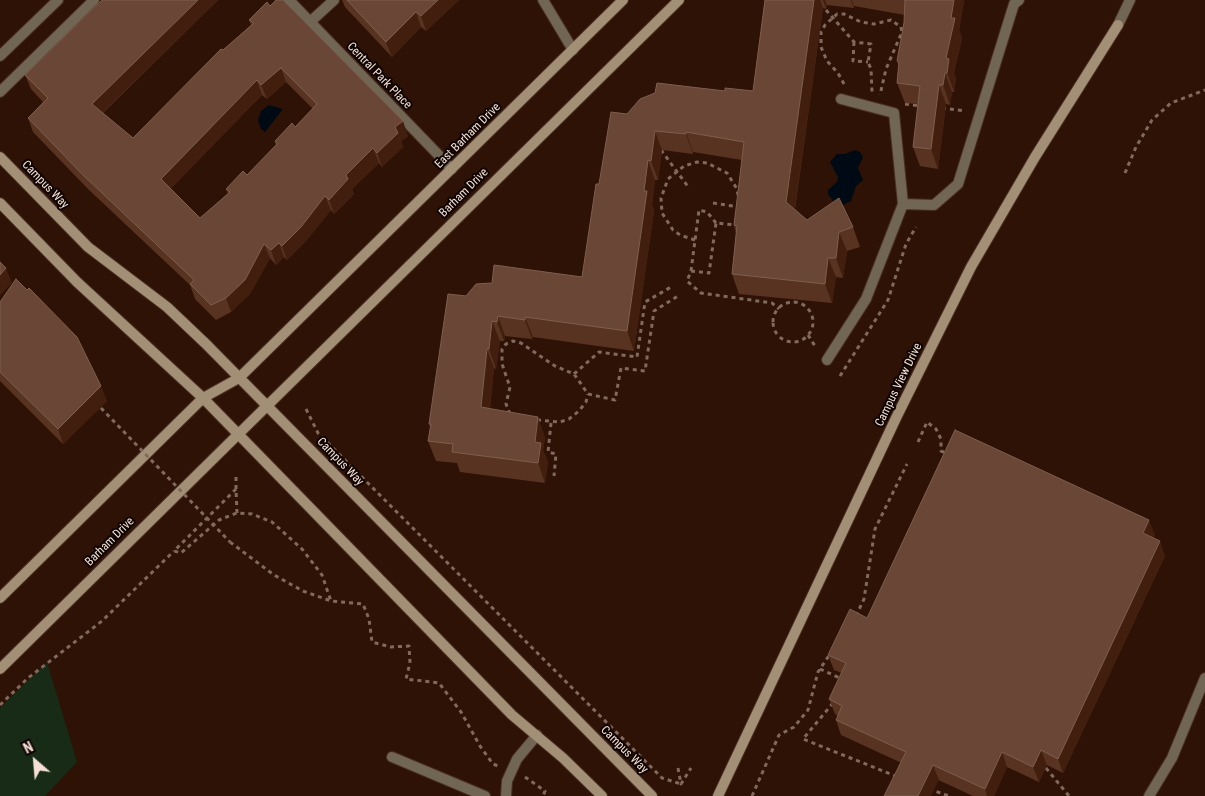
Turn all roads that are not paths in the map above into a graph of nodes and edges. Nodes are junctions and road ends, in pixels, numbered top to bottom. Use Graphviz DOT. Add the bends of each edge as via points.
graph roads {
  1 [pos="58,0"];
  2 [pos="94,0"];
  3 [pos="289,0"];
  4 [pos="334,0"];
  5 [pos="543,0"];
  6 [pos="622,0"];
  7 [pos="679,0"];
  8 [pos="1019,0"];
  9 [pos="1130,0"];
  10 [pos="310,22"];
  11 [pos="573,50"];
  12 [pos="0,56"];
  13 [pos="0,92"];
  14 [pos="843,95"];
  15 [pos="0,156"];
  16 [pos="452,169"];
  17 [pos="436,185"];
  18 [pos="0,203"];
  19 [pos="904,204"];
  20 [pos="827,360"];
  21 [pos="239,378"];
  22 [pos="203,398"];
  23 [pos="267,405"];
  24 [pos="238,434"];
  25 [pos="0,598"];
  26 [pos="0,669"];
  27 [pos="1205,678"];
  28 [pos="536,735"];
  29 [pos="392,757"];
  30 [pos="486,796"];
  31 [pos="506,796"];
  32 [pos="602,796"];
  33 [pos="652,796"];
  34 [pos="718,796"];
  35 [pos="1149,796"];
  1 -- 12 [label="street"];
  2 -- 13 [label="street"];
  3 -- 10 [label="street, Central Park Place"];
  4 -- 10 [label="street"];
  5 -- 11 [label="street"];
  6 -- 11 [label="street"];
  7 -- 23 [label="street, Barham Drive"];
  8 -- 19 [label="street" via="1014,4 958,184 934,205"];
  9 -- 34 [label="street, Campus View Drive" via="972,268 897,416"];
  10 -- 16 [label="street, Central Park Place"];
  11 -- 16 [label="street, East Barham Drive"];
  14 -- 19 [label="street" via="894,113"];
  15 -- 21 [label="street, Campus Way" via="88,247 167,307"];
  16 -- 17 [label="street, East Barham Drive"];
  17 -- 21 [label="street, Barham Drive"];
  18 -- 22 [label="street" via="77,282"];
  19 -- 20 [label="street" via="866,299"];
  21 -- 22 [label="street"];
  21 -- 23 [label="street, Campus Way"];
  22 -- 24 [label="street"];
  22 -- 25 [label="street"];
  23 -- 24 [label="street"];
  23 -- 33 [label="street, Campus Way"];
  24 -- 26 [label="street, Barham Drive"];
  24 -- 28 [label="street" via="512,715"];
  27 -- 35 [label="street" via="1172,758"];
  28 -- 31 [label="street" via="517,758 507,781"];
  28 -- 32 [label="street"];
  29 -- 30 [label="street"];
}
